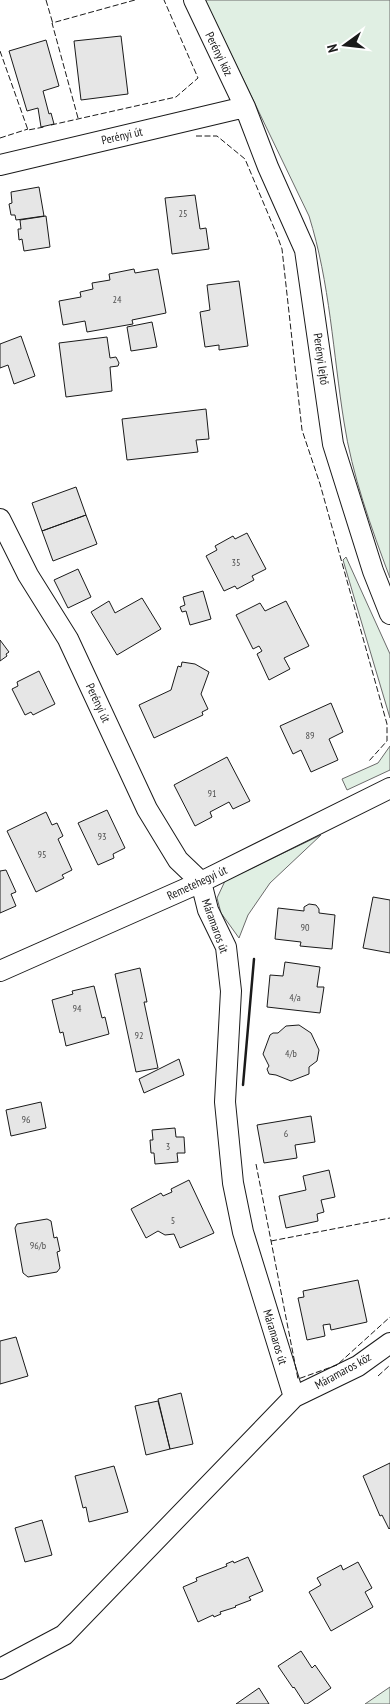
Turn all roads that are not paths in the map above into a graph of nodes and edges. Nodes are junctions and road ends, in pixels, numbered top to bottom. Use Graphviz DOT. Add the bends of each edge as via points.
graph roads {
  1 [pos="194,0"];
  2 [pos="245,107"];
  3 [pos="0,165"];
  4 [pos="0,519"];
  5 [pos="390,614"];
  6 [pos="390,788"];
  7 [pos="202,882"];
  8 [pos="0,971"];
  9 [pos="390,1343"];
  10 [pos="294,1397"];
  11 [pos="0,1669"];
  1 -- 2 [label="street, Perényi köz"];
  2 -- 3 [label="street, Perényi út"];
  2 -- 5 [label="street, Perényi lejtő" via="305,250 333,444"];
  4 -- 7 [label="street, Perényi út" via="28,575 68,639 147,809 178,860"];
  6 -- 7 [label="street, Remetehegyi út"];
  7 -- 8 [label="street, Remetehegyi út"];
  7 -- 10 [label="street, Máramaros út" via="208,910 226,947 231,990 225,1102 233,1183 243,1232"];
  9 -- 10 [label="street, Máramaros köz" via="358,1366"];
  10 -- 11 [label="street" via="64,1635"];
}
